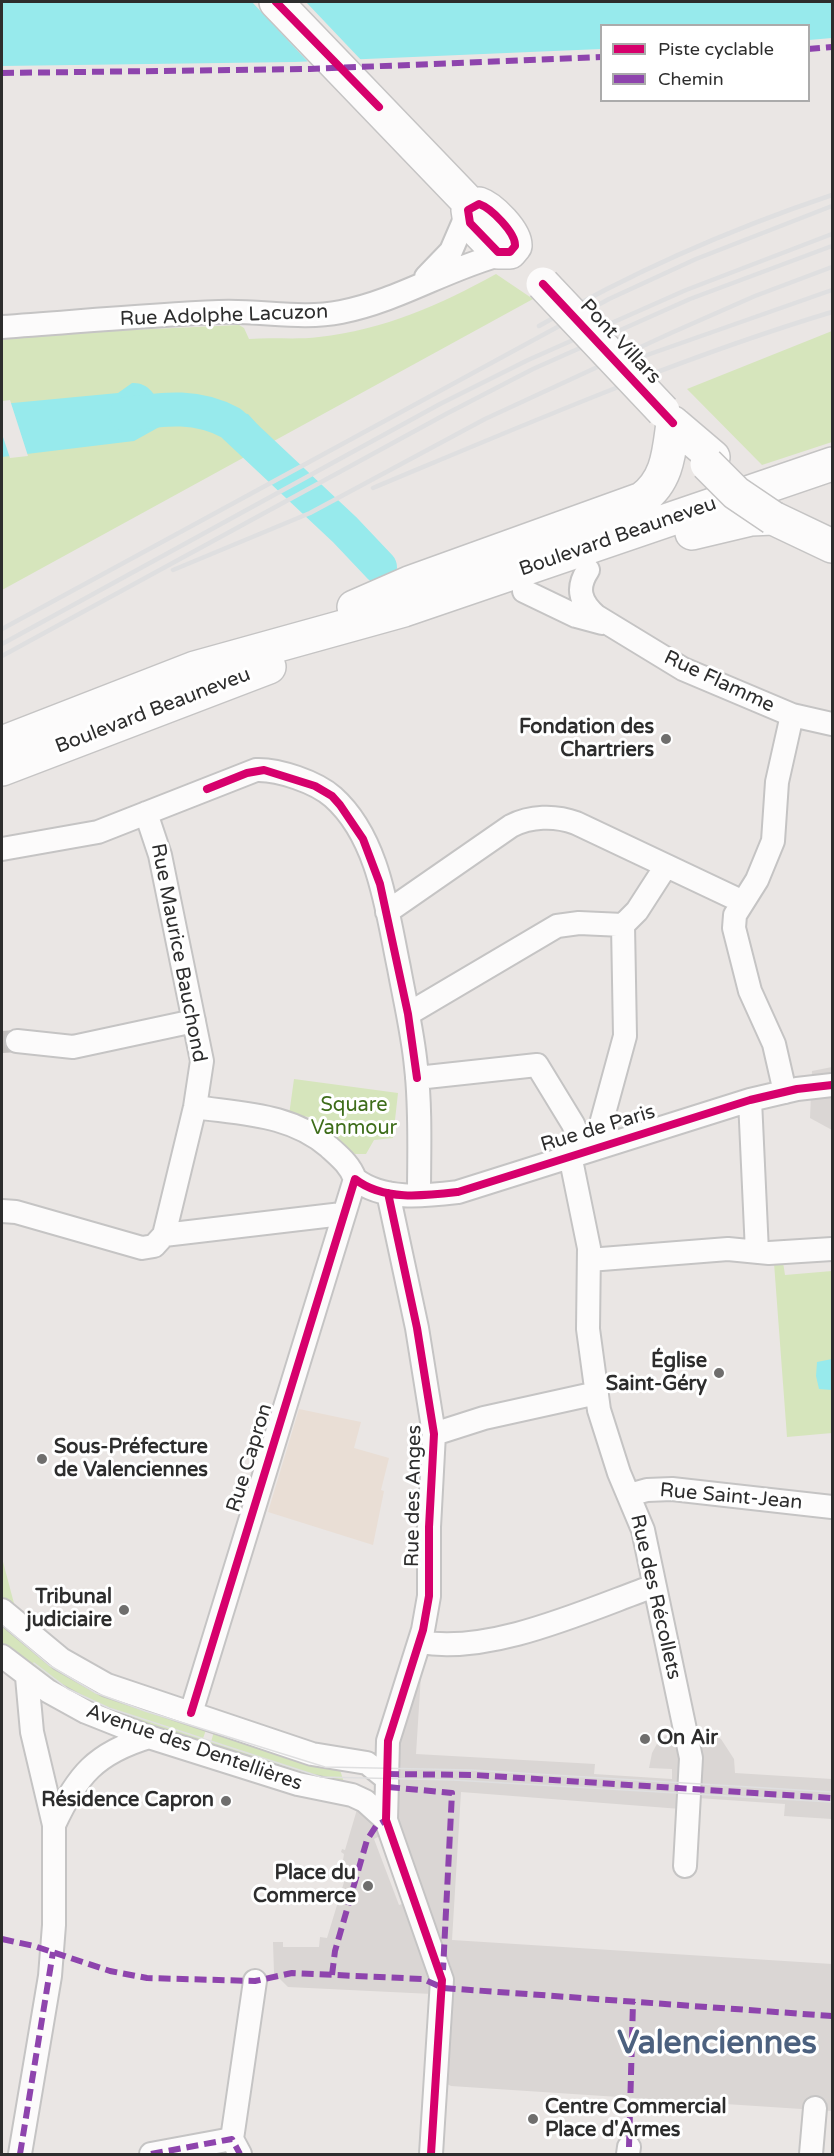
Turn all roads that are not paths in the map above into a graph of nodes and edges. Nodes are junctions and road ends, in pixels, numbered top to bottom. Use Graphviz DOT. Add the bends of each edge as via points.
graph roads {
  1 [pos="276,2"];
  2 [pos="470,210"];
  3 [pos="508,252"];
  4 [pos="408,290"];
  5 [pos="2,327"];
  6 [pos="668,417"];
  7 [pos="832,464"];
  8 [pos="777,511"];
  9 [pos="832,530"];
  10 [pos="832,546"];
  11 [pos="588,570"];
  12 [pos="524,591"];
  13 [pos="613,624"];
  14 [pos="260,660"];
  15 [pos="792,715"];
  16 [pos="832,724"];
  17 [pos="2,743"];
  18 [pos="2,769"];
  19 [pos="146,813"];
  20 [pos="2,849"];
  21 [pos="666,866"];
  22 [pos="743,902"];
  23 [pos="387,912"];
  24 [pos="623,925"];
  25 [pos="408,1014"];
  26 [pos="194,1021"];
  27 [pos="17,1041"];
  28 [pos="417,1078"];
  29 [pos="832,1085"];
  30 [pos="785,1092"];
  31 [pos="750,1100"];
  32 [pos="195,1107"];
  33 [pos="586,1150"];
  34 [pos="372,1188"];
  35 [pos="418,1195"];
  36 [pos="2,1211"];
  37 [pos="342,1214"];
  38 [pos="164,1235"];
  39 [pos="832,1249"];
  40 [pos="757,1252"];
  41 [pos="589,1260"];
  42 [pos="597,1393"];
  43 [pos="434,1434"];
  44 [pos="629,1495"];
  45 [pos="832,1507"];
  46 [pos="654,1586"];
  47 [pos="2,1610"];
  48 [pos="420,1642"];
  49 [pos="2,1656"];
  50 [pos="27,1677"];
  51 [pos="191,1713"];
  52 [pos="149,1737"];
  53 [pos="387,1776"];
  54 [pos="366,1801"];
  55 [pos="386,1820"];
  56 [pos="54,1825"];
  57 [pos="685,1866"];
  58 [pos="255,1981"];
  59 [pos="814,2108"];
  60 [pos="236,2147"];
  61 [pos="21,2154"];
  62 [pos="151,2154"];
  63 [pos="431,2154"];
  64 [pos="811,2154"];
  1 -- 2 [label="main road" via="379,107"];
  2 -- 3 [label="main road" via="484,206 514,237 515,244"];
  2 -- 4 [label="street, Rue Adolphe Lacuzon" via="448,256"];
  3 -- 4 [label="street, Rue Adolphe Lacuzon"];
  3 -- 6 [label="main road, Pont Villars, bridge"];
  4 -- 5 [label="street, Rue Adolphe Lacuzon" via="327,314 219,312"];
  6 -- 8 [label="main road, Pont Villars, bridge" via="736,493"];
  6 -- 14 [label="main road" via="664,472 649,494 636,503 400,586"];
  7 -- 14 [label="main road, Boulevard Beauneveu"];
  8 -- 9 [label="main road, Pont Villars"];
  8 -- 10 [label="main road, Pont Villars"];
  8 -- 11 [label="main road" via="705,529"];
  11 -- 12 [label="main road"];
  11 -- 13 [label="street, Rue Flamme" via="581,583 583,601 597,616"];
  12 -- 13 [label="street, Rue Flamme" via="585,619"];
  12 -- 14 [label="main road" via="397,634"];
  13 -- 15 [label="street, Rue Flamme" via="683,669"];
  14 -- 17 [label="main road, Boulevard Beauneveu" via="187,671"];
  14 -- 18 [label="main road, Boulevard Beauneveu"];
  15 -- 16 [label="street, Rue Flamme"];
  15 -- 22 [label="street" via="777,782 773,841"];
  19 -- 20 [label="street" via="88,835"];
  19 -- 23 [label="street" via="247,773 264,770 315,786 340,805 369,852"];
  19 -- 26 [label="street, Rue Maurice Bauchond" via="158,845"];
  21 -- 22 [label="street"];
  21 -- 23 [label="street" via="568,820 529,819 511,826"];
  21 -- 24 [label="street" via="637,911"];
  22 -- 30 [label="street" via="735,915 734,936 750,991 774,1044"];
  23 -- 25 [label="street"];
  24 -- 25 [label="street" via="556,926"];
  24 -- 33 [label="street" via="625,1036 601,1124"];
  25 -- 28 [label="street"];
  26 -- 27 [label="street" via="72,1047"];
  26 -- 32 [label="street, Rue Maurice Bauchond" via="202,1061"];
  28 -- 33 [label="street" via="537,1065"];
  28 -- 35 [label="street"];
  29 -- 30 [label="street, Rue de Paris"];
  30 -- 31 [label="street, Rue de Paris"];
  31 -- 33 [label="street, Rue de Paris"];
  31 -- 40 [label="street"];
  32 -- 34 [label="street" via="278,1118 299,1126 317,1137"];
  32 -- 38 [label="street, Rue Maurice Bauchond"];
  33 -- 35 [label="street, Rue de Paris" via="458,1192"];
  33 -- 41 [label="street, Rue des Récollets" via="585,1224"];
  34 -- 35 [label="street, Rue de Paris"];
  34 -- 37 [label="street, Rue Capron"];
  34 -- 43 [label="street, Rue des Anges" via="417,1328"];
  36 -- 38 [label="street" via="146,1248 157,1245"];
  37 -- 38 [label="street"];
  37 -- 51 [label="street, Rue Capron"];
  39 -- 40 [label="street"];
  40 -- 41 [label="street" via="728,1249"];
  41 -- 42 [label="street, Rue des Récollets" via="588,1329"];
  42 -- 43 [label="street" via="484,1418"];
  42 -- 44 [label="street, Rue des Récollets" via="608,1441"];
  43 -- 48 [label="street, Rue des Anges" via="429,1596"];
  44 -- 45 [label="street, Rue Saint-Jean" via="672,1489"];
  44 -- 46 [label="street, Rue des Récollets" via="643,1530"];
  46 -- 48 [label="street" via="502,1637"];
  46 -- 57 [label="street, Rue des Récollets" via="692,1764"];
  47 -- 51 [label="street, Avenue des Dentellières" via="49,1651 82,1673 129,1694"];
  48 -- 53 [label="street, Rue des Anges" via="394,1720"];
  49 -- 50 [label="street, Avenue des Dentellières"];
  50 -- 52 [label="street, Avenue des Dentellières" via="86,1712"];
  50 -- 56 [label="street" via="32,1732"];
  51 -- 53 [label="street, Avenue des Dentellières" via="312,1754 367,1763"];
  52 -- 54 [label="street, Avenue des Dentellières" via="298,1785"];
  52 -- 56 [label="street" via="117,1747 93,1764 67,1797"];
  53 -- 54 [label="street" via="381,1795"];
  53 -- 55 [label="street"];
  54 -- 55 [label="street, Avenue des Dentellières"];
  55 -- 63 [label="street" via="440,1970"];
  56 -- 61 [label="street" via="52,1952"];
  58 -- 60 [label="street"];
  59 -- 64 [label="street"];
  60 -- 62 [label="street"];
}
